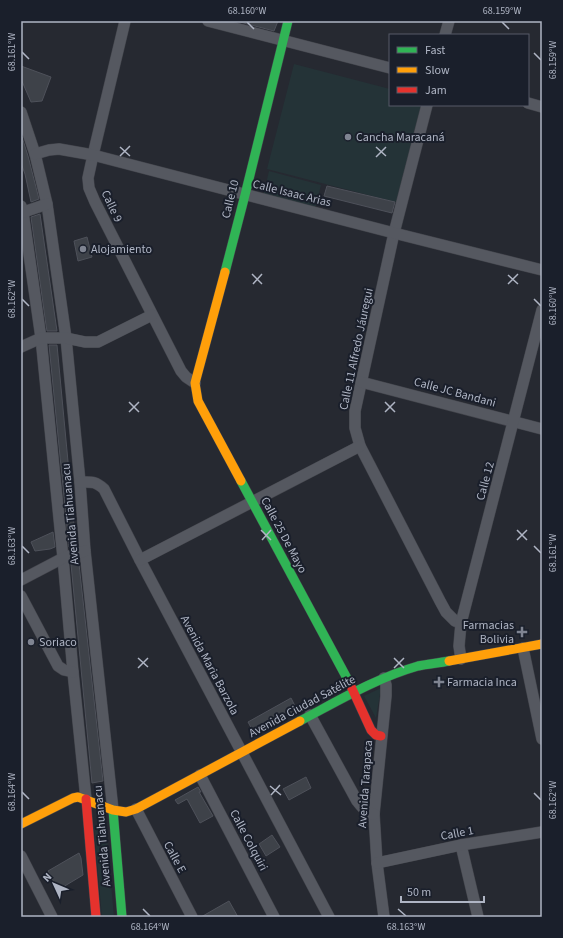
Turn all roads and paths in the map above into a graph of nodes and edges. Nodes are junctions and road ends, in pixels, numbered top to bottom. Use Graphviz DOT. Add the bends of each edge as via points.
graph roads {
  1 [pos="125,21"];
  2 [pos="208,21"];
  3 [pos="288,21"];
  4 [pos="449,21"];
  5 [pos="445,34"];
  6 [pos="283,41"];
  7 [pos="389,68"];
  8 [pos="529,103"];
  9 [pos="427,106"];
  10 [pos="542,107"];
  11 [pos="21,112"];
  12 [pos="35,154"];
  13 [pos="93,156"];
  14 [pos="245,195"];
  15 [pos="47,204"];
  16 [pos="22,211"];
  17 [pos="394,233"];
  18 [pos="542,270"];
  19 [pos="542,310"];
  20 [pos="152,315"];
  21 [pos="41,338"];
  22 [pos="66,338"];
  23 [pos="21,347"];
  24 [pos="361,382"];
  25 [pos="195,383"];
  26 [pos="514,421"];
  27 [pos="542,429"];
  28 [pos="360,446"];
  29 [pos="80,482"];
  30 [pos="253,502"];
  31 [pos="86,551"];
  32 [pos="63,558"];
  33 [pos="140,560"];
  34 [pos="21,580"];
  35 [pos="21,596"];
  36 [pos="461,623"];
  37 [pos="542,644"];
  38 [pos="523,648"];
  39 [pos="461,659"];
  40 [pos="73,672"];
  41 [pos="384,678"];
  42 [pos="354,692"];
  43 [pos="310,715"];
  44 [pos="381,736"];
  45 [pos="542,739"];
  46 [pos="242,752"];
  47 [pos="200,775"];
  48 [pos="86,799"];
  49 [pos="136,809"];
  50 [pos="113,810"];
  51 [pos="374,814"];
  52 [pos="21,824"];
  53 [pos="542,832"];
  54 [pos="461,845"];
  55 [pos="21,856"];
  56 [pos="376,863"];
  57 [pos="52,917"];
  58 [pos="96,917"];
  59 [pos="122,917"];
  60 [pos="192,917"];
  61 [pos="274,917"];
  62 [pos="329,917"];
  63 [pos="384,917"];
  64 [pos="478,917"];
  1 -- 13 [label="street, Calle 9"];
  2 -- 6 [label="street"];
  3 -- 6 [label="main road, Calle 10"];
  4 -- 5 [label="street"];
  6 -- 7 [label="street"];
  6 -- 14 [label="main road, Calle 10"];
  8 -- 10 [label="street"];
  9 -- 17 [label="street, Calle 11 Alfredo Jáuregui"];
  11 -- 12 [label="street, Avenida Tiahuanacu"];
  12 -- 13 [label="street, Calle Isaac Arias" via="59,149"];
  12 -- 15 [label="street, Avenida Tiahuanacu"];
  13 -- 14 [label="street, Calle Isaac Arias"];
  13 -- 20 [label="street, Calle 9" via="88,178 89,188"];
  14 -- 17 [label="street, Calle Isaac Arias"];
  14 -- 25 [label="main road, Calle 10"];
  15 -- 16 [label="street"];
  15 -- 22 [label="street, Avenida Tiahuanacu"];
  16 -- 21 [label="street, Avenida Tiahuanacu"];
  17 -- 18 [label="street, Calle Isaac Arias"];
  17 -- 24 [label="street, Calle 11 Alfredo Jáuregui"];
  19 -- 26 [label="street, Calle 12"];
  20 -- 22 [label="street" via="98,342"];
  20 -- 25 [label="street, Calle 9" via="181,371 186,378"];
  21 -- 22 [label="street"];
  21 -- 23 [label="street"];
  21 -- 32 [label="street, Avenida Tiahuanacu"];
  22 -- 29 [label="street, Avenida Tiahuanacu"];
  24 -- 26 [label="street, Calle JC Bandani"];
  24 -- 28 [label="street, Calle 11 Alfredo Jáuregui" via="355,411 355,428"];
  25 -- 30 [label="main road, Calle 25 De Mayo" via="198,401"];
  26 -- 27 [label="street, Calle JC Bandani"];
  26 -- 36 [label="street, Calle 12"];
  28 -- 30 [label="street"];
  28 -- 36 [label="street, Calle 11 Alfredo Jáuregui" via="446,612 454,621"];
  29 -- 31 [label="street, Avenida Tiahuanacu"];
  29 -- 33 [label="street, Avenida Maria Barzola" via="94,482 104,489"];
  30 -- 33 [label="street"];
  30 -- 42 [label="main road, Calle 25 De Mayo"];
  31 -- 32 [label="street"];
  31 -- 50 [label="street, Avenida Tiahuanacu"];
  32 -- 34 [label="street"];
  32 -- 40 [label="street, Avenida Tiahuanacu"];
  33 -- 46 [label="street, Avenida Maria Barzola"];
  35 -- 40 [label="street" via="58,666"];
  36 -- 39 [label="street, Calle 12"];
  37 -- 38 [label="main road, Avenida Ciudad Satélite"];
  38 -- 39 [label="main road, Avenida Ciudad Satélite"];
  38 -- 45 [label="street"];
  39 -- 41 [label="main road, Avenida Ciudad Satélite" via="419,666"];
  40 -- 48 [label="street, Avenida Tiahuanacu"];
  41 -- 42 [label="main road, Avenida Ciudad Satélite"];
  41 -- 44 [label="street, Avenida Tarapaca" via="386,685"];
  42 -- 43 [label="main road, Avenida Ciudad Satélite"];
  42 -- 44 [label="main road, Calle 25 De Mayo" via="370,730"];
  43 -- 46 [label="main road, Avenida Ciudad Satélite"];
  43 -- 51 [label="street" via="357,801 365,810"];
  44 -- 51 [label="street, Avenida Tarapaca"];
  46 -- 47 [label="main road, Avenida Ciudad Satélite"];
  46 -- 62 [label="street, Avenida Maria Barzola"];
  47 -- 49 [label="main road, Avenida Ciudad Satélite"];
  47 -- 61 [label="street, Calle Colquiri"];
  48 -- 50 [label="main road, Avenida Ciudad Satélite"];
  48 -- 52 [label="main road" via="73,798"];
  48 -- 58 [label="main road, Avenida Tiahuanacu"];
  49 -- 50 [label="main road, Avenida Ciudad Satélite" via="126,812"];
  49 -- 60 [label="street, Calle E"];
  50 -- 59 [label="main road, Avenida Tiahuanacu"];
  51 -- 56 [label="street, Avenida Tarapaca"];
  53 -- 54 [label="street, Calle 1"];
  54 -- 56 [label="street, Calle 1"];
  54 -- 64 [label="street"];
  55 -- 57 [label="street"];
  56 -- 63 [label="street, Avenida Tarapaca"];
}
